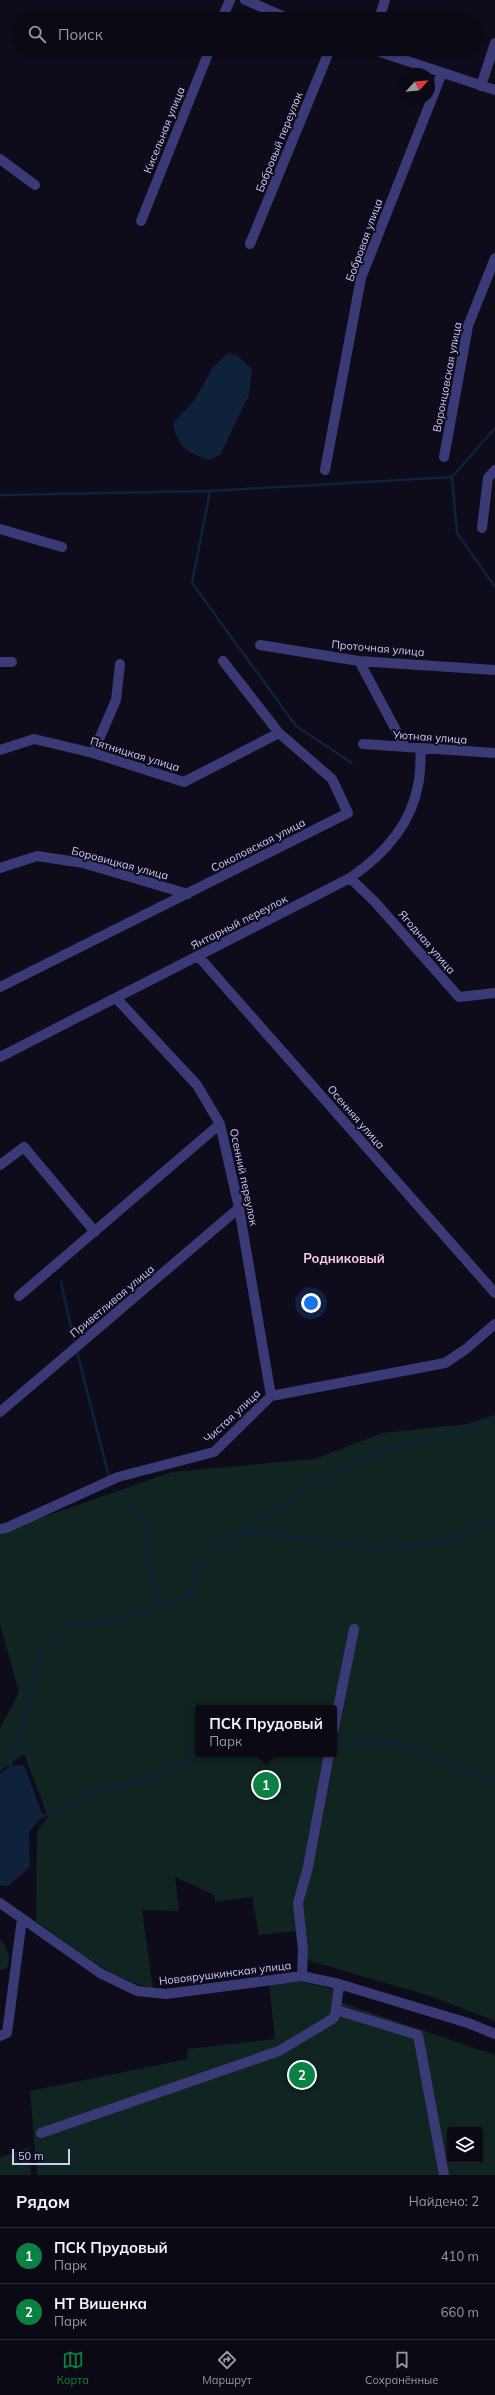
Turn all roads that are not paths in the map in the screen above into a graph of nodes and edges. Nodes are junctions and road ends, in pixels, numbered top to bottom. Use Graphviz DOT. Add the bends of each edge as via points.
graph roads {
  1 [pos="230,0"];
  2 [pos="386,0"];
  3 [pos="250,1"];
  4 [pos="225,12"];
  5 [pos="274,12"];
  6 [pos="382,12"];
  7 [pos="495,43"];
  8 [pos="207,56"];
  9 [pos="327,56"];
  10 [pos="392,56"];
  11 [pos="442,73"];
  12 [pos="481,86"];
  13 [pos="495,90"];
  14 [pos="0,159"];
  15 [pos="35,185"];
  16 [pos="141,221"];
  17 [pos="250,244"];
  18 [pos="495,258"];
  19 [pos="444,457"];
  20 [pos="325,470"];
  21 [pos="495,470"];
  22 [pos="482,528"];
  23 [pos="0,529"];
  24 [pos="62,548"];
  25 [pos="260,645"];
  26 [pos="223,661"];
  27 [pos="359,661"];
  28 [pos="0,662"];
  29 [pos="12,662"];
  30 [pos="120,664"];
  31 [pos="495,670"];
  32 [pos="278,733"];
  33 [pos="363,744"];
  34 [pos="405,747"];
  35 [pos="421,748"];
  36 [pos="0,750"];
  37 [pos="93,753"];
  38 [pos="495,753"];
  39 [pos="0,868"];
  40 [pos="350,878"];
  41 [pos="188,894"];
  42 [pos="199,957"];
  43 [pos="0,987"];
  44 [pos="495,993"];
  45 [pos="116,998"];
  46 [pos="0,1058"];
  47 [pos="220,1124"];
  48 [pos="0,1165"];
  49 [pos="239,1208"];
  50 [pos="95,1232"];
  51 [pos="495,1293"];
  52 [pos="19,1296"];
  53 [pos="495,1324"];
  54 [pos="270,1396"];
  55 [pos="0,1412"];
  56 [pos="3,1529"];
  57 [pos="354,1629"];
  58 [pos="337,1713"];
  59 [pos="328,1757"];
  60 [pos="0,1904"];
  61 [pos="22,1919"];
  62 [pos="302,1976"];
  63 [pos="339,1984"];
  64 [pos="336,2010"];
  65 [pos="3,2034"];
  66 [pos="495,2034"];
  67 [pos="41,2133"];
  68 [pos="444,2175"];
  1 -- 4 [label="street"];
  2 -- 6 [label="street"];
  3 -- 5 [label="street"];
  7 -- 12 [label="street"];
  8 -- 16 [label="street, Кисельная улица"];
  9 -- 17 [label="street, Бобровый переулок"];
  10 -- 11 [label="street"];
  11 -- 12 [label="street"];
  11 -- 20 [label="street, Бобровая улица" via="361,278"];
  12 -- 13 [label="street"];
  14 -- 15 [label="street"];
  18 -- 19 [label="street, Воронцовская улица" via="468,326"];
  21 -- 22 [label="street" via="488,478"];
  23 -- 24 [label="street"];
  25 -- 27 [label="street, Проточная улица"];
  26 -- 32 [label="street, Соколовская улица"];
  27 -- 31 [label="street, Проточная улица"];
  27 -- 34 [label="street"];
  28 -- 29 [label="street"];
  30 -- 37 [label="street" via="116,700"];
  32 -- 37 [label="street, Пятницкая улица" via="184,782"];
  32 -- 41 [label="street, Соколовская улица" via="332,779 348,813"];
  33 -- 34 [label="street, Уютная улица"];
  34 -- 35 [label="street, Уютная улица"];
  35 -- 38 [label="street, Уютная улица"];
  35 -- 40 [label="street, Янтарный переулок" via="418,786 408,815 393,839"];
  36 -- 37 [label="street, Пятницкая улица" via="34,739"];
  39 -- 41 [label="street, Боровицкая улица" via="37,856 83,863"];
  40 -- 42 [label="street, Янтарный переулок"];
  40 -- 44 [label="street, Ягодная улица" via="376,902 459,997"];
  41 -- 43 [label="street, Соколовская улица"];
  42 -- 45 [label="street, Янтарный переулок"];
  42 -- 51 [label="street, Осенняя улица"];
  45 -- 46 [label="street, Янтарный переулок"];
  45 -- 47 [label="street, Осенний переулок" via="197,1085"];
  47 -- 49 [label="street, Осенний переулок"];
  47 -- 50 [label="street"];
  48 -- 50 [label="street" via="24,1147"];
  49 -- 54 [label="street, Осенний переулок"];
  49 -- 55 [label="street, Приветливая улица"];
  50 -- 52 [label="street"];
  53 -- 54 [label="street, Чистая улица" via="445,1363"];
  54 -- 56 [label="street, Чистая улица" via="214,1452 118,1477"];
  57 -- 58 [label="street"];
  59 -- 62 [label="street" via="308,1867 298,1903 303,1950"];
  60 -- 61 [label="street, Новоярушкинская улица"];
  61 -- 62 [label="street, Новоярушкинская улица" via="100,1973 137,1991 166,1994"];
  61 -- 65 [label="street"];
  62 -- 63 [label="street, Новоярушкинская улица"];
  63 -- 64 [label="street"];
  63 -- 66 [label="street, Новоярушкинская улица" via="468,2023"];
  64 -- 67 [label="street" via="334,2018 279,2051"];
  64 -- 68 [label="street" via="418,2035"];
}
